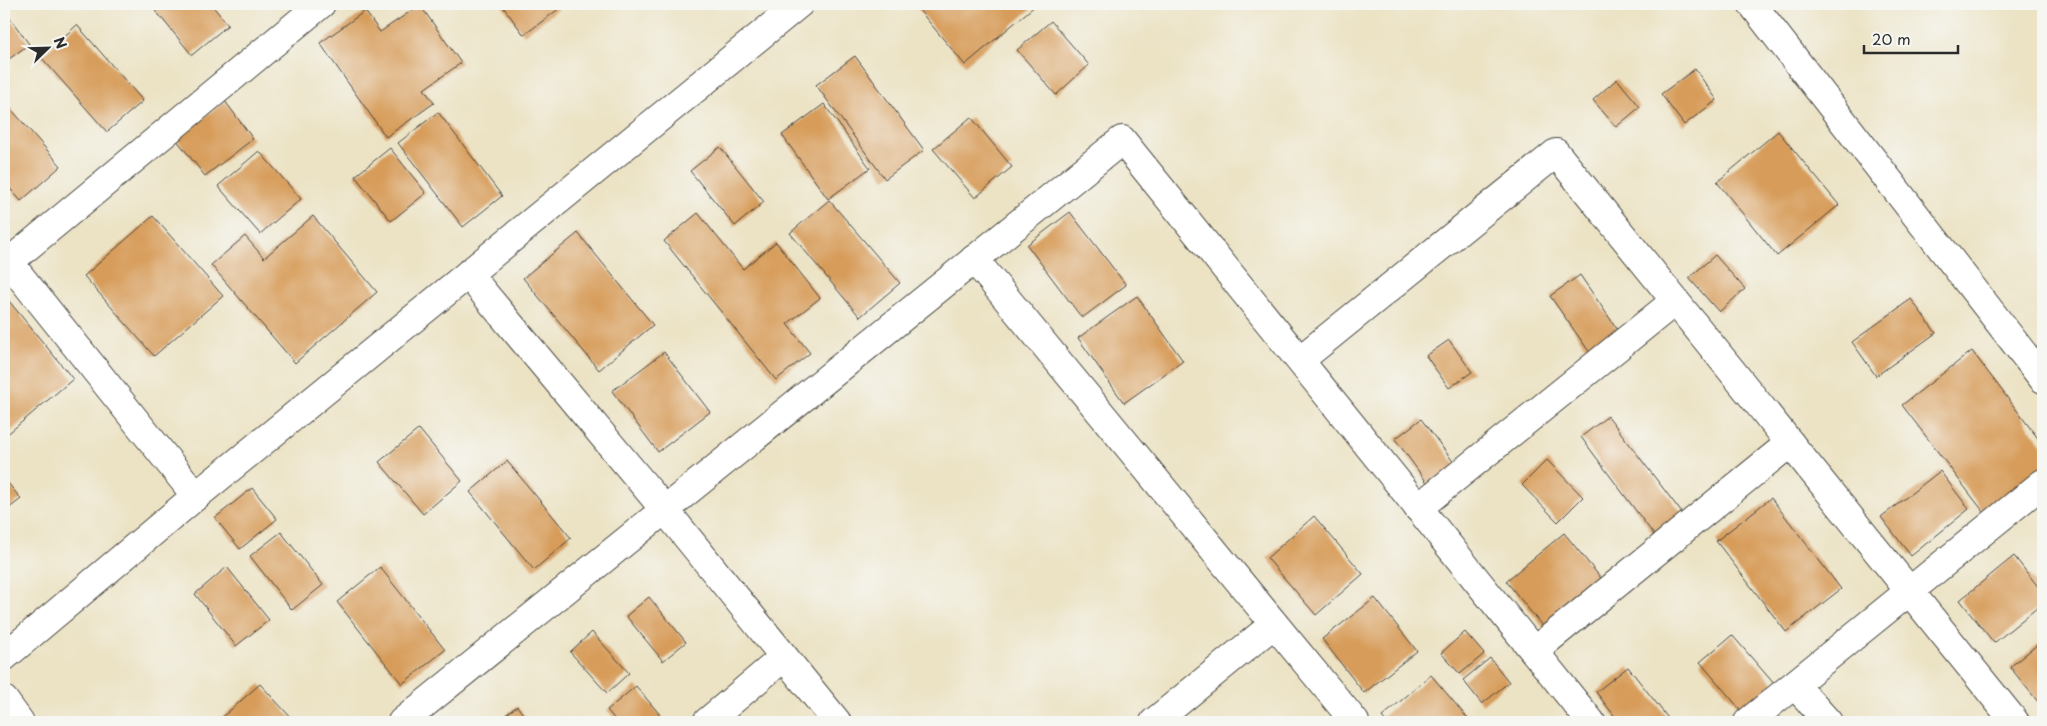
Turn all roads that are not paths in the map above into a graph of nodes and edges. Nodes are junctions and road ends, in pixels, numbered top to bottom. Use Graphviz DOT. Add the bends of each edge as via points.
graph roads {
  1 [pos="321,4"];
  2 [pos="799,4"];
  3 [pos="1752,4"];
  4 [pos="6,259"];
  5 [pos="974,259"];
  6 [pos="468,274"];
  7 [pos="1675,301"];
  8 [pos="1300,360"];
  9 [pos="2043,379"];
  10 [pos="1790,443"];
  11 [pos="2043,483"];
  12 [pos="196,496"];
  13 [pos="1418,508"];
  14 [pos="664,510"];
  15 [pos="1909,592"];
  16 [pos="1274,624"];
  17 [pos="1534,651"];
  18 [pos="4,657"];
  19 [pos="784,657"];
  20 [pos="1794,684"];
  21 [pos="4,700"];
  22 [pos="20,722"];
  23 [pos="402,722"];
  24 [pos="707,722"];
  25 [pos="837,722"];
  26 [pos="1154,722"];
  27 [pos="1356,722"];
  28 [pos="1591,722"];
  29 [pos="1748,722"];
  30 [pos="1828,722"];
  31 [pos="2015,722"];
  1 -- 4 [label="street"];
  2 -- 6 [label="street"];
  3 -- 9 [label="street"];
  4 -- 12 [label="street"];
  5 -- 8 [label="street" via="1122,140"];
  5 -- 14 [label="street"];
  5 -- 16 [label="street"];
  6 -- 12 [label="street"];
  6 -- 14 [label="street"];
  7 -- 8 [label="street" via="1556,154"];
  7 -- 10 [label="street"];
  7 -- 13 [label="street"];
  8 -- 13 [label="street"];
  10 -- 15 [label="street"];
  10 -- 17 [label="street"];
  11 -- 15 [label="street"];
  12 -- 18 [label="street"];
  13 -- 17 [label="street"];
  14 -- 19 [label="street"];
  14 -- 23 [label="street"];
  15 -- 20 [label="street"];
  15 -- 31 [label="street"];
  16 -- 26 [label="street"];
  16 -- 27 [label="street"];
  17 -- 28 [label="street"];
  19 -- 24 [label="street"];
  19 -- 25 [label="street"];
  20 -- 29 [label="street"];
  20 -- 30 [label="street"];
  21 -- 22 [label="street"];
}
